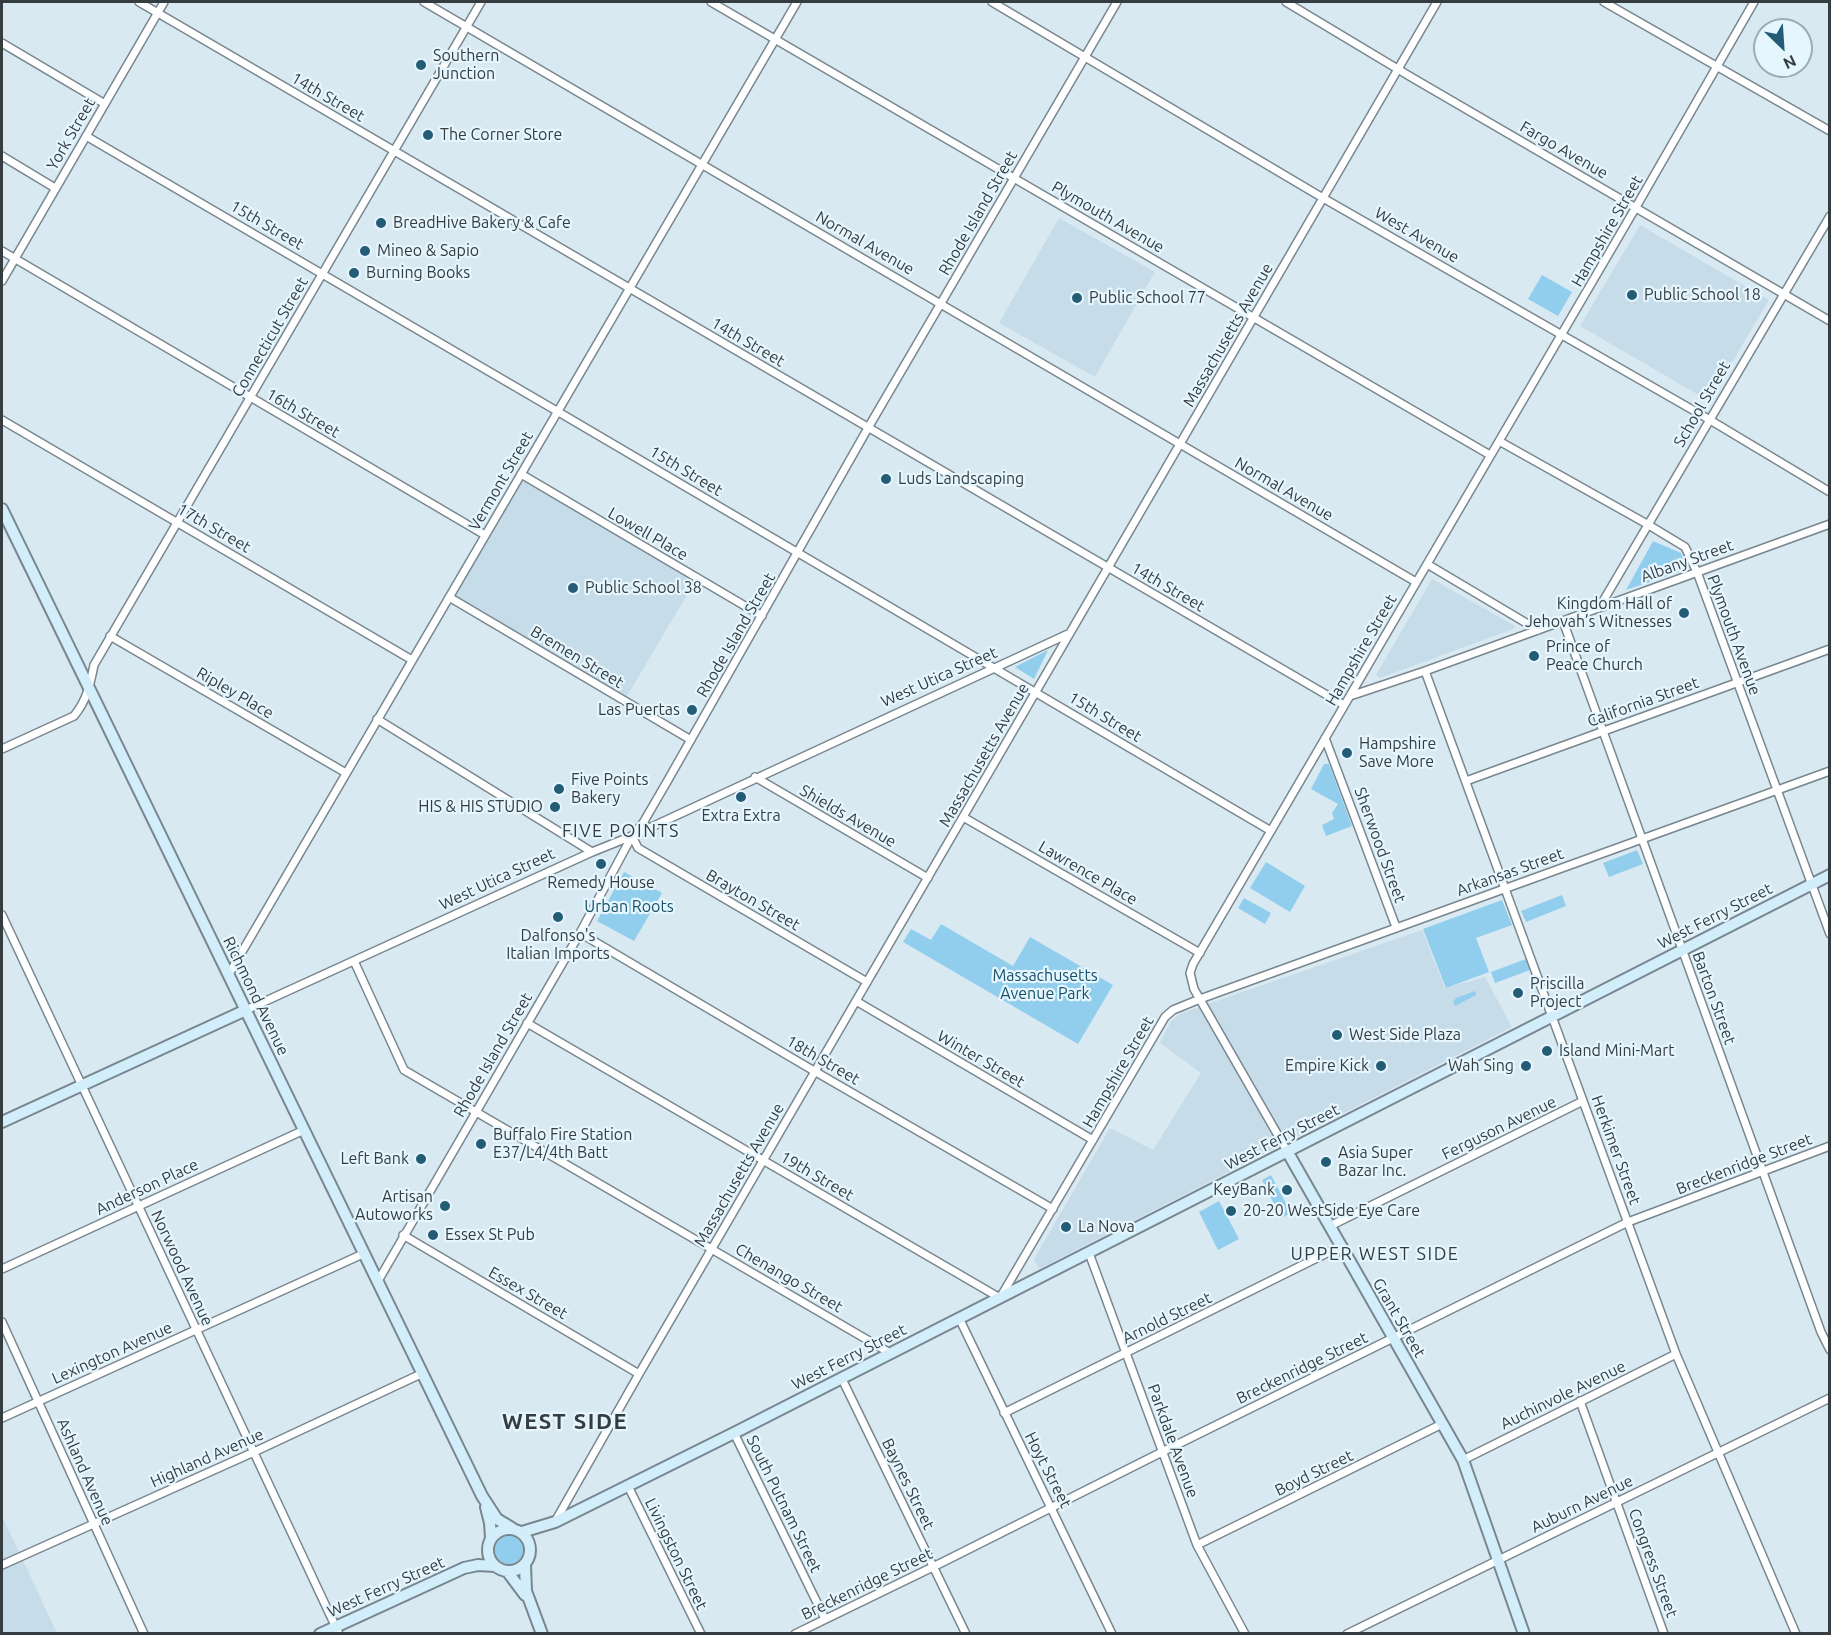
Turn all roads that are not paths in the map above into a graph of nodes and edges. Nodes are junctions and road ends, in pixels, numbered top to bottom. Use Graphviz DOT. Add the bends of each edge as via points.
graph roads {
  1 [pos="138,2"];
  2 [pos="165,2"];
  3 [pos="424,2"];
  4 [pos="481,2"];
  5 [pos="711,2"];
  6 [pos="797,2"];
  7 [pos="992,2"];
  8 [pos="1117,2"];
  9 [pos="1286,2"];
  10 [pos="1437,2"];
  11 [pos="1604,2"];
  12 [pos="1754,2"];
  13 [pos="158,13"];
  14 [pos="467,26"];
  15 [pos="775,39"];
  16 [pos="2,42"];
  17 [pos="1085,56"];
  18 [pos="1718,66"];
  19 [pos="1397,68"];
  20 [pos="105,104"];
  21 [pos="1830,131"];
  22 [pos="86,136"];
  23 [pos="395,151"];
  24 [pos="2,156"];
  25 [pos="702,164"];
  26 [pos="1014,178"];
  27 [pos="55,188"];
  28 [pos="1323,198"];
  29 [pos="1636,207"];
  30 [pos="1830,216"];
  31 [pos="2,251"];
  32 [pos="14,260"];
  33 [pos="323,274"];
  34 [pos="2,281"];
  35 [pos="629,288"];
  36 [pos="1784,295"];
  37 [pos="942,303"];
  38 [pos="1254,318"];
  39 [pos="1830,321"];
  40 [pos="1562,333"];
  41 [pos="250,398"];
  42 [pos="558,411"];
  43 [pos="1709,419"];
  44 [pos="2,420"];
  45 [pos="868,428"];
  46 [pos="1499,441"];
  47 [pos="1180,444"];
  48 [pos="1490,455"];
  49 [pos="520,474"];
  50 [pos="1830,492"];
  51 [pos="2,509"];
  52 [pos="177,522"];
  53 [pos="1647,524"];
  54 [pos="1830,524"];
  55 [pos="485,535"];
  56 [pos="798,553"];
  57 [pos="1427,564"];
  58 [pos="1108,568"];
  59 [pos="1697,572"];
  60 [pos="1416,582"];
  61 [pos="449,597"];
  62 [pos="1599,608"];
  63 [pos="762,616"];
  64 [pos="1563,621"];
  65 [pos="1538,630"];
  66 [pos="1070,633"];
  67 [pos="110,636"];
  68 [pos="1830,649"];
  69 [pos="412,660"];
  70 [pos="994,668"];
  71 [pos="1425,671"];
  72 [pos="1737,682"];
  73 [pos="89,690"];
  74 [pos="1036,692"];
  75 [pos="1350,696"];
  76 [pos="1344,705"];
  77 [pos="377,719"];
  78 [pos="1603,731"];
  79 [pos="1325,738"];
  80 [pos="691,740"];
  81 [pos="2,749"];
  82 [pos="1830,771"];
  83 [pos="346,773"];
  84 [pos="755,777"];
  85 [pos="1466,781"];
  86 [pos="1777,791"];
  87 [pos="963,817"];
  88 [pos="1271,831"];
  89 [pos="632,836"];
  90 [pos="1641,838"];
  91 [pos="592,852"];
  92 [pos="1830,874"];
  93 [pos="928,878"];
  94 [pos="1811,884"];
  95 [pos="1506,888"];
  96 [pos="2,915"];
  97 [pos="1396,927"];
  98 [pos="580,933"];
  99 [pos="1830,934"];
  100 [pos="1682,950"];
  101 [pos="1200,953"];
  102 [pos="354,961"];
  103 [pos="229,974"];
  104 [pos="867,982"];
  105 [pos="1200,999"];
  106 [pos="856,1001"];
  107 [pos="246,1010"];
  108 [pos="1553,1015"];
  109 [pos="527,1023"];
  110 [pos="815,1071"];
  111 [pos="82,1086"];
  112 [pos="1583,1101"];
  113 [pos="475,1112"];
  114 [pos="2,1122"];
  115 [pos="304,1130"];
  116 [pos="1093,1140"];
  117 [pos="1830,1146"];
  118 [pos="1287,1151"];
  119 [pos="763,1161"];
  120 [pos="1762,1172"];
  121 [pos="138,1206"];
  122 [pos="1053,1209"];
  123 [pos="1628,1222"];
  124 [pos="1330,1226"];
  125 [pos="403,1235"];
  126 [pos="1341,1246"];
  127 [pos="712,1249"];
  128 [pos="1089,1253"];
  129 [pos="365,1254"];
  130 [pos="2,1269"];
  131 [pos="378,1281"];
  132 [pos="1000,1298"];
  133 [pos="959,1318"];
  134 [pos="2,1322"];
  135 [pos="196,1329"];
  136 [pos="1393,1338"];
  137 [pos="1830,1350"];
  138 [pos="890,1353"];
  139 [pos="1126,1353"];
  140 [pos="1676,1354"];
  141 [pos="423,1373"];
  142 [pos="639,1374"];
  143 [pos="842,1379"];
  144 [pos="1830,1398"];
  145 [pos="38,1401"];
  146 [pos="1580,1401"];
  147 [pos="1004,1413"];
  148 [pos="2,1418"];
  149 [pos="1443,1424"];
  150 [pos="734,1433"];
  151 [pos="254,1452"];
  152 [pos="1162,1452"];
  153 [pos="1718,1452"];
  154 [pos="1462,1460"];
  155 [pos="628,1486"];
  156 [pos="482,1496"];
  157 [pos="1616,1502"];
  158 [pos="1052,1508"];
  159 [pos="555,1522"];
  160 [pos="93,1524"];
  161 [pos="517,1530"];
  162 [pos="490,1543"];
  163 [pos="1197,1545"];
  164 [pos="531,1551"];
  165 [pos="1498,1560"];
  166 [pos="2,1565"];
  167 [pos="525,1565"];
  168 [pos="495,1566"];
  169 [pos="933,1567"];
  170 [pos="464,1569"];
  171 [pos="507,1571"];
  172 [pos="528,1600"];
  173 [pos="825,1619"];
  174 [pos="337,1630"];
  175 [pos="809,1630"];
  176 [pos="144,1634"];
  177 [pos="320,1634"];
  178 [pos="542,1634"];
  179 [pos="701,1634"];
  180 [pos="795,1634"];
  181 [pos="966,1634"];
  182 [pos="1112,1634"];
  183 [pos="1245,1634"];
  184 [pos="1347,1634"];
  185 [pos="1524,1634"];
  186 [pos="1664,1634"];
  187 [pos="1796,1634"];
  1 -- 13 [label="street, 14th Street"];
  2 -- 13 [label="street, York Street"];
  3 -- 14 [label="street, Normal Avenue"];
  4 -- 14 [label="street, Connecticut Street"];
  5 -- 15 [label="street, Plymouth Avenue"];
  6 -- 15 [label="street, Vermont Street"];
  7 -- 17 [label="street, West Avenue"];
  8 -- 17 [label="street, Rhode Island Street"];
  9 -- 19 [label="street, Fargo Avenue"];
  10 -- 19 [label="street, Massachusetts Avenue"];
  11 -- 18 [label="street"];
  12 -- 18 [label="street, Hampshire Street"];
  13 -- 20 [label="street, York Street"];
  13 -- 23 [label="street, 14th Street"];
  14 -- 23 [label="street, Connecticut Street"];
  14 -- 25 [label="street, Normal Avenue"];
  15 -- 25 [label="street, Vermont Street"];
  15 -- 26 [label="street, Plymouth Avenue"];
  16 -- 20 [label="street"];
  17 -- 26 [label="street, Rhode Island Street"];
  17 -- 28 [label="street, West Avenue"];
  18 -- 21 [label="street"];
  18 -- 29 [label="street, Hampshire Street"];
  19 -- 28 [label="street, Massachusetts Avenue"];
  19 -- 29 [label="street, Fargo Avenue"];
  20 -- 22 [label="street, York Street"];
  22 -- 27 [label="street, York Street"];
  22 -- 33 [label="street, 15th Street"];
  23 -- 33 [label="street, Connecticut Street"];
  23 -- 35 [label="street, 14th Street"];
  24 -- 27 [label="street"];
  25 -- 35 [label="street, Vermont Street"];
  25 -- 37 [label="street, Normal Avenue"];
  26 -- 37 [label="street, Rhode Island Street"];
  26 -- 38 [label="street, Plymouth Avenue"];
  27 -- 32 [label="street, York Street"];
  28 -- 38 [label="street, Massachusetts Avenue"];
  28 -- 40 [label="street, West Avenue"];
  29 -- 36 [label="street, Fargo Avenue"];
  29 -- 40 [label="street, Hampshire Street"];
  30 -- 36 [label="street, School Street"];
  31 -- 32 [label="street, 16th Street"];
  32 -- 34 [label="street, York Street"];
  32 -- 41 [label="street, 16th Street"];
  33 -- 41 [label="street, Connecticut Street"];
  33 -- 42 [label="street, 15th Street"];
  35 -- 42 [label="street, Vermont Street"];
  35 -- 45 [label="street, 14th Street"];
  36 -- 39 [label="street, Fargo Avenue"];
  36 -- 43 [label="street, School Street"];
  37 -- 45 [label="street, Rhode Island Street"];
  37 -- 47 [label="street, Normal Avenue"];
  38 -- 47 [label="street, Massachusetts Avenue"];
  38 -- 48 [label="street, Plymouth Avenue"];
  40 -- 43 [label="street, West Avenue"];
  40 -- 46 [label="street, Hampshire Street"];
  41 -- 52 [label="street, Connecticut Street"];
  41 -- 55 [label="street, 16th Street"];
  42 -- 49 [label="street, Vermont Street"];
  42 -- 56 [label="street, 15th Street"];
  43 -- 50 [label="street, West Avenue"];
  43 -- 53 [label="street, School Street"];
  44 -- 52 [label="street, 17th Street"];
  45 -- 56 [label="street, Rhode Island Street"];
  45 -- 58 [label="street, 14th Street"];
  46 -- 48 [label="street, Hampshire Street"];
  46 -- 53 [label="street, Plymouth Avenue"];
  47 -- 58 [label="street, Massachusetts Avenue"];
  47 -- 60 [label="street, Normal Avenue"];
  48 -- 57 [label="street, Hampshire Street"];
  49 -- 55 [label="street, Vermont Street"];
  49 -- 63 [label="street, Lowell Place"];
  51 -- 73 [label="street, Richmond Avenue"];
  52 -- 67 [label="street, Connecticut Street"];
  52 -- 69 [label="street, 17th Street"];
  53 -- 59 [label="street, Plymouth Avenue" via="1685,547"];
  53 -- 62 [label="street, School Street"];
  54 -- 59 [label="street, Albany Street"];
  55 -- 61 [label="street, Vermont Street"];
  56 -- 63 [label="street, Rhode Island Street"];
  56 -- 70 [label="street, 15th Street"];
  57 -- 60 [label="street, Hampshire Street"];
  57 -- 65 [label="street"];
  58 -- 66 [label="street, Massachusetts Avenue"];
  58 -- 76 [label="street, 14th Street"];
  59 -- 62 [label="street, Albany Street"];
  59 -- 72 [label="street, Plymouth Avenue"];
  60 -- 75 [label="street, Hampshire Street"];
  61 -- 69 [label="street, Vermont Street"];
  61 -- 80 [label="street, Bremen Street"];
  62 -- 64 [label="street, Albany Street"];
  63 -- 80 [label="street, Rhode Island Street"];
  64 -- 65 [label="street, Albany Street"];
  64 -- 78 [label="street, Barton Street"];
  65 -- 71 [label="street, Albany Street"];
  66 -- 70 [label="street, West Utica Street"];
  66 -- 74 [label="street, Massachusetts Avenue"];
  67 -- 73 [label="street, Connecticut Street" via="94,665"];
  67 -- 83 [label="street, Ripley Place"];
  68 -- 72 [label="street, California Street"];
  69 -- 77 [label="street, Vermont Street"];
  70 -- 74 [label="street, 15th Street"];
  70 -- 84 [label="street, West Utica Street"];
  71 -- 75 [label="street, Albany Street"];
  71 -- 85 [label="street, Herkimer Street"];
  72 -- 78 [label="street, California Street"];
  72 -- 86 [label="street, Plymouth Avenue"];
  73 -- 81 [label="street, Connecticut Street" via="74,716"];
  73 -- 103 [label="street, Richmond Avenue"];
  74 -- 87 [label="street, Massachusetts Avenue"];
  74 -- 88 [label="street, 15th Street"];
  75 -- 76 [label="street, Hampshire Street"];
  76 -- 79 [label="street, Hampshire Street"];
  77 -- 83 [label="street, Vermont Street"];
  77 -- 91 [label="street"];
  78 -- 85 [label="street, California Street"];
  78 -- 90 [label="street, Barton Street"];
  79 -- 88 [label="street, Hampshire Street"];
  79 -- 97 [label="street, Sherwood Street"];
  80 -- 89 [label="street, Rhode Island Street"];
  82 -- 86 [label="street, Arkansas Street"];
  83 -- 103 [label="street, Vermont Street"];
  84 -- 89 [label="street, West Utica Street"];
  84 -- 93 [label="street, Shields Avenue"];
  85 -- 95 [label="street, Herkimer Street"];
  86 -- 90 [label="street, Arkansas Street"];
  86 -- 94 [label="street, Plymouth Avenue"];
  87 -- 93 [label="street, Massachusetts Avenue"];
  87 -- 101 [label="street, Lawrence Place"];
  88 -- 101 [label="street, Hampshire Street"];
  89 -- 91 [label="street, West Utica Street"];
  89 -- 98 [label="street, Rhode Island Street"];
  89 -- 104 [label="street, Brayton Street" via="638,848"];
  90 -- 95 [label="street, Arkansas Street"];
  90 -- 100 [label="street, Barton Street"];
  91 -- 102 [label="street, West Utica Street"];
  92 -- 94 [label="street, West Ferry Street"];
  93 -- 104 [label="street, Massachusetts Avenue"];
  94 -- 99 [label="street, Plymouth Avenue"];
  94 -- 100 [label="street, West Ferry Street"];
  95 -- 97 [label="street, Arkansas Street"];
  95 -- 108 [label="street, Herkimer Street"];
  96 -- 111 [label="street, Norwood Avenue"];
  97 -- 105 [label="street, Arkansas Street"];
  98 -- 109 [label="street, Rhode Island Street"];
  98 -- 110 [label="street, 18th Street"];
  100 -- 108 [label="street, West Ferry Street"];
  100 -- 120 [label="street, Barton Street"];
  101 -- 105 [label="street, Hampshire Street" via="1190,973"];
  102 -- 107 [label="street, West Utica Street"];
  102 -- 113 [label="street, Chenango Street" via="404,1070"];
  103 -- 107 [label="street, Richmond Avenue"];
  104 -- 106 [label="street, Massachusetts Avenue"];
  105 -- 116 [label="street, Hampshire Street" via="1165,1017"];
  105 -- 118 [label="street, Grant Street"];
  106 -- 110 [label="street, Massachusetts Avenue"];
  106 -- 116 [label="street, Winter Street"];
  107 -- 111 [label="street, West Utica Street"];
  107 -- 115 [label="street, Richmond Avenue"];
  108 -- 112 [label="street, Herkimer Street"];
  108 -- 118 [label="street, West Ferry Street"];
  109 -- 113 [label="street, Rhode Island Street"];
  109 -- 119 [label="street, 19th Street"];
  110 -- 119 [label="street, Massachusetts Avenue"];
  110 -- 122 [label="street, 18th Street"];
  111 -- 114 [label="street, West Utica Street"];
  111 -- 121 [label="street, Norwood Avenue"];
  112 -- 123 [label="street, Herkimer Street"];
  112 -- 124 [label="street, Ferguson Avenue"];
  113 -- 125 [label="street, Rhode Island Street"];
  113 -- 127 [label="street, Chenango Street"];
  115 -- 121 [label="street, Anderson Place"];
  115 -- 129 [label="street, Richmond Avenue"];
  116 -- 122 [label="street, Hampshire Street"];
  117 -- 120 [label="street, Breckenridge Street"];
  118 -- 124 [label="street, Grant Street"];
  118 -- 128 [label="street, West Ferry Street"];
  119 -- 127 [label="street, Massachusetts Avenue"];
  119 -- 132 [label="street, 19th Street"];
  120 -- 123 [label="street, Breckenridge Street"];
  120 -- 137 [label="street, Barton Street"];
  121 -- 130 [label="street, Anderson Place"];
  121 -- 135 [label="street, Norwood Avenue"];
  122 -- 132 [label="street, Hampshire Street"];
  123 -- 136 [label="street, Breckenridge Street"];
  123 -- 140 [label="street, Herkimer Street"];
  124 -- 126 [label="street, Grant Street"];
  125 -- 131 [label="street, Rhode Island Street"];
  125 -- 142 [label="street, Essex Street"];
  126 -- 136 [label="street, Grant Street"];
  126 -- 139 [label="street, Arnold Street"];
  127 -- 138 [label="street, Chenango Street"];
  127 -- 142 [label="street, Massachusetts Avenue"];
  128 -- 132 [label="street, West Ferry Street"];
  128 -- 139 [label="street, Parkdale Avenue"];
  129 -- 131 [label="street, Richmond Avenue"];
  129 -- 135 [label="street, Lexington Avenue"];
  131 -- 141 [label="street, Richmond Avenue"];
  132 -- 133 [label="street, West Ferry Street"];
  133 -- 138 [label="street, West Ferry Street"];
  133 -- 147 [label="street, Hoyt Street"];
  134 -- 145 [label="street, Ashland Avenue"];
  135 -- 145 [label="street, Lexington Avenue"];
  135 -- 151 [label="street, Norwood Avenue"];
  136 -- 149 [label="street, Grant Street"];
  136 -- 152 [label="street, Breckenridge Street"];
  138 -- 143 [label="street, West Ferry Street"];
  139 -- 147 [label="street, Arnold Street"];
  139 -- 152 [label="street, Parkdale Avenue"];
  140 -- 146 [label="street, Auchinvole Avenue"];
  140 -- 153 [label="street, Herkimer Street"];
  141 -- 151 [label="street, Highland Avenue"];
  141 -- 156 [label="street, Richmond Avenue"];
  142 -- 159 [label="street, Massachusetts Avenue"];
  143 -- 150 [label="street, West Ferry Street"];
  143 -- 169 [label="street, Baynes Street"];
  144 -- 153 [label="street, Auburn Avenue"];
  145 -- 148 [label="street, Lexington Avenue"];
  145 -- 160 [label="street, Ashland Avenue"];
  146 -- 154 [label="street, Auchinvole Avenue"];
  146 -- 157 [label="street, Congress Street"];
  147 -- 158 [label="street, Hoyt Street"];
  149 -- 154 [label="street, Grant Street"];
  149 -- 163 [label="street, Boyd Street"];
  150 -- 155 [label="street, West Ferry Street"];
  150 -- 173 [label="street, South Putnam Street"];
  151 -- 160 [label="street, Highland Avenue"];
  151 -- 174 [label="street, Norwood Avenue"];
  152 -- 158 [label="street, Breckenridge Street"];
  152 -- 163 [label="street, Parkdale Avenue"];
  153 -- 157 [label="street, Auburn Avenue"];
  153 -- 187 [label="street, Herkimer Street"];
  154 -- 165 [label="street, Grant Street"];
  155 -- 159 [label="street, West Ferry Street"];
  155 -- 179 [label="street, Livingston Street"];
  156 -- 161 [label="street, Richmond Avenue" via="497,1518"];
  156 -- 162 [label="street, Richmond Avenue" via="490,1522"];
  157 -- 165 [label="street, Auburn Avenue"];
  157 -- 186 [label="street, Congress Street"];
  158 -- 169 [label="street, Breckenridge Street"];
  158 -- 182 [label="street, Hoyt Street"];
  159 -- 161 [label="street, West Ferry Street"];
  159 -- 164 [label="street, West Ferry Street" via="544,1530"];
  160 -- 166 [label="street, Highland Avenue"];
  160 -- 176 [label="street, Ashland Avenue"];
  161 -- 162 [label="street" via="499,1531"];
  161 -- 164 [label="street" via="530,1542"];
  162 -- 168 [label="street" via="489,1557"];
  162 -- 170 [label="street, West Ferry Street"];
  163 -- 183 [label="street, Parkdale Avenue"];
  164 -- 167 [label="street"];
  165 -- 184 [label="street, Auburn Avenue"];
  165 -- 185 [label="street, Grant Street"];
  167 -- 171 [label="street"];
  167 -- 172 [label="street"];
  168 -- 170 [label="street, West Ferry Street"];
  168 -- 171 [label="street"];
  169 -- 173 [label="street, Breckenridge Street"];
  169 -- 181 [label="street, Baynes Street"];
  170 -- 174 [label="street, West Ferry Street"];
  171 -- 172 [label="street"];
  172 -- 178 [label="street"];
  173 -- 175 [label="street, Breckenridge Street"];
  174 -- 177 [label="street, West Ferry Street"];
  175 -- 180 [label="street, Breckenridge Street"];
}
